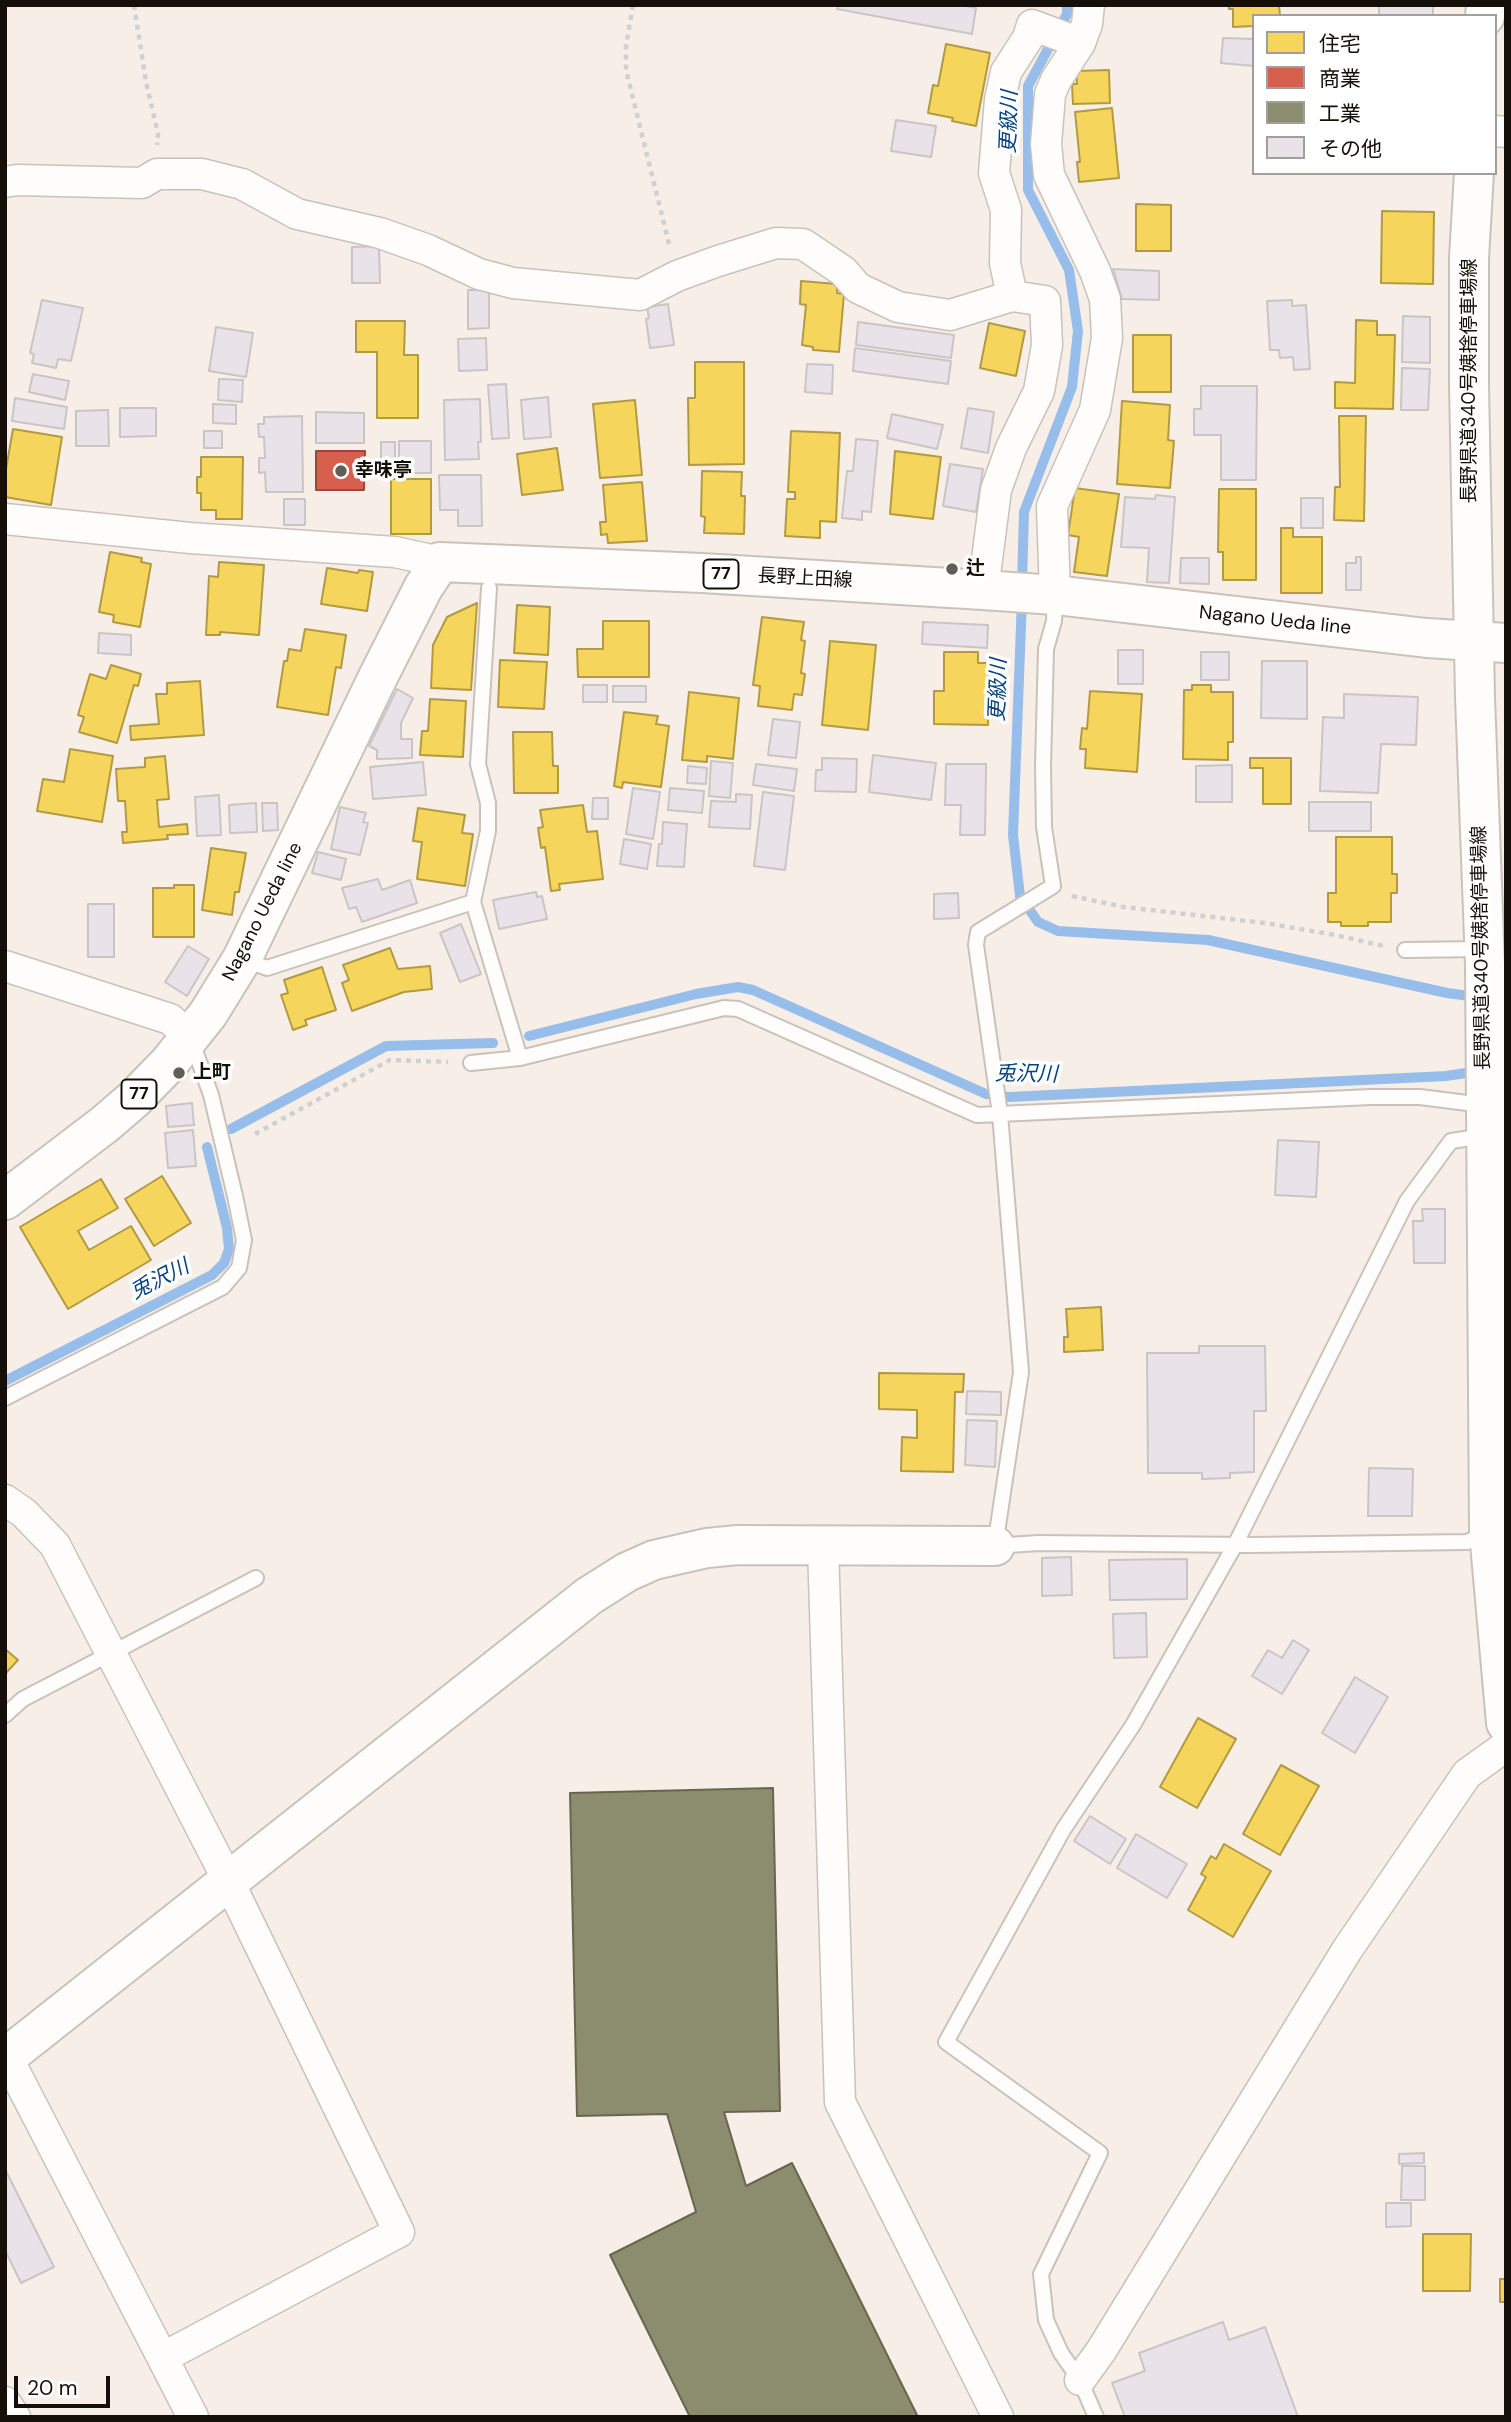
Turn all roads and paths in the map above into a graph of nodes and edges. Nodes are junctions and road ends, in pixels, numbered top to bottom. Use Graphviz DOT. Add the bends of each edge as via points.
graph roads {
  1 [pos="134,5"];
  2 [pos="633,5"];
  3 [pos="1089,5"];
  4 [pos="1077,42"];
  5 [pos="157,174"];
  6 [pos="1474,175"];
  7 [pos="5,183"];
  8 [pos="677,276"];
  9 [pos="1012,296"];
  10 [pos="5,519"];
  11 [pos="440,562"];
  12 [pos="489,589"];
  13 [pos="992,591"];
  14 [pos="1050,595"];
  15 [pos="1490,642"];
  16 [pos="1049,888"];
  17 [pos="473,902"];
  18 [pos="1405,950"];
  19 [pos="1491,957"];
  20 [pos="242,959"];
  21 [pos="5,966"];
  22 [pos="190,1037"];
  23 [pos="520,1058"];
  24 [pos="471,1062"];
  25 [pos="999,1111"];
  26 [pos="1485,1112"];
  27 [pos="255,1134"];
  28 [pos="1496,1191"];
  29 [pos="5,1200"];
  30 [pos="5,1398"];
  31 [pos="5,1500"];
  32 [pos="1497,1532"];
  33 [pos="823,1545"];
  34 [pos="1235,1545"];
  35 [pos="995,1546"];
  36 [pos="256,1578"];
  37 [pos="111,1654"];
  38 [pos="5,1715"];
  39 [pos="1506,1723"];
  40 [pos="1506,1746"];
  41 [pos="228,1880"];
  42 [pos="6,2057"];
  43 [pos="164,2357"];
  44 [pos="1080,2380"];
  45 [pos="5,2402"];
  46 [pos="15,2417"];
  47 [pos="193,2417"];
  48 [pos="998,2417"];
  49 [pos="1096,2417"];
  1 -- 5 [label="path" via="158,134"];
  2 -- 8 [label="path" via="626,70"];
  3 -- 4 [label="street" via="1087,24"];
  4 -- 9 [label="street" via="1032,25 1006,72 994,173 1006,210 1005,263"];
  4 -- 14 [label="street" via="1050,94 1049,175 1105,299 1107,338 1095,410 1052,506"];
  5 -- 7 [label="street" via="142,183"];
  5 -- 8 [label="street" via="202,174 242,184 297,214 380,233 479,274 513,283 640,295"];
  6 -- 15 [label="main road, 長野県道340号姨捨停車場線" via="1469,296"];
  8 -- 9 [label="street" via="776,243 803,244 843,271 858,288 898,307 950,314"];
  9 -- 13 [label="street" via="1045,301 1047,345 1039,391 996,490"];
  10 -- 11 [label="street" via="395,552"];
  11 -- 13 [label="main road, 長野上田線 / 77"];
  11 -- 20 [label="main road, Nagano Ueda line / 77" via="377,678"];
  12 -- 17 [label="lane" via="478,764 488,803 488,831"];
  13 -- 14 [label="main road, 長野上田線 / 77"];
  14 -- 15 [label="main road, Nagano Ueda line / 77"];
  14 -- 16 [label="lane" via="1054,621 1046,649 1043,766"];
  15 -- 19 [label="main road, 長野県道340号姨捨停車場線"];
  16 -- 18 [label="path" via="1124,907 1265,923"];
  16 -- 25 [label="lane" via="978,932 976,945"];
  17 -- 20 [label="lane" via="267,968"];
  17 -- 23 [label="lane"];
  18 -- 19 [label="lane"];
  19 -- 26 [label="main road, 長野県道340号姨捨停車場線"];
  20 -- 22 [label="main road, Nagano Ueda line / 77"];
  21 -- 22 [label="street" via="170,1019"];
  22 -- 29 [label="main road, Nagano Ueda line / 77" via="134,1099"];
  22 -- 30 [label="lane" via="211,1095 235,1196 244,1240 239,1268 223,1287"];
  23 -- 24 [label="lane"];
  23 -- 25 [label="lane" via="724,1008 738,1009 977,1115"];
  24 -- 27 [label="path" via="390,1060"];
  25 -- 26 [label="lane" via="1420,1097"];
  25 -- 35 [label="lane" via="1021,1372"];
  26 -- 28 [label="main road, 長野県道340号姨捨停車場線"];
  26 -- 34 [label="lane" via="1451,1141 1408,1201"];
  28 -- 32 [label="main road, 長野県道340号姨捨停車場線"];
  31 -- 37 [label="street" via="55,1545"];
  32 -- 34 [label="lane" via="1467,1542"];
  32 -- 39 [label="main road, 長野県道340号姨捨停車場線"];
  33 -- 35 [label="main road"];
  33 -- 41 [label="main road" via="707,1548 654,1560 627,1572 589,1596"];
  33 -- 48 [label="street" via="840,2102"];
  34 -- 35 [label="lane"];
  34 -- 44 [label="lane" via="1133,1725 1063,1830 946,2042 1100,2153 1041,2274 1046,2320"];
  36 -- 37 [label="lane"];
  37 -- 38 [label="lane" via="23,1699"];
  37 -- 41 [label="street"];
  40 -- 44 [label="street" via="1467,1774 1347,1950"];
  41 -- 42 [label="main road"];
  41 -- 43 [label="street" via="400,2232"];
  42 -- 43 [label="street"];
  43 -- 47 [label="street"];
  44 -- 49 [label="lane"];
  45 -- 46 [label="street"];
}
